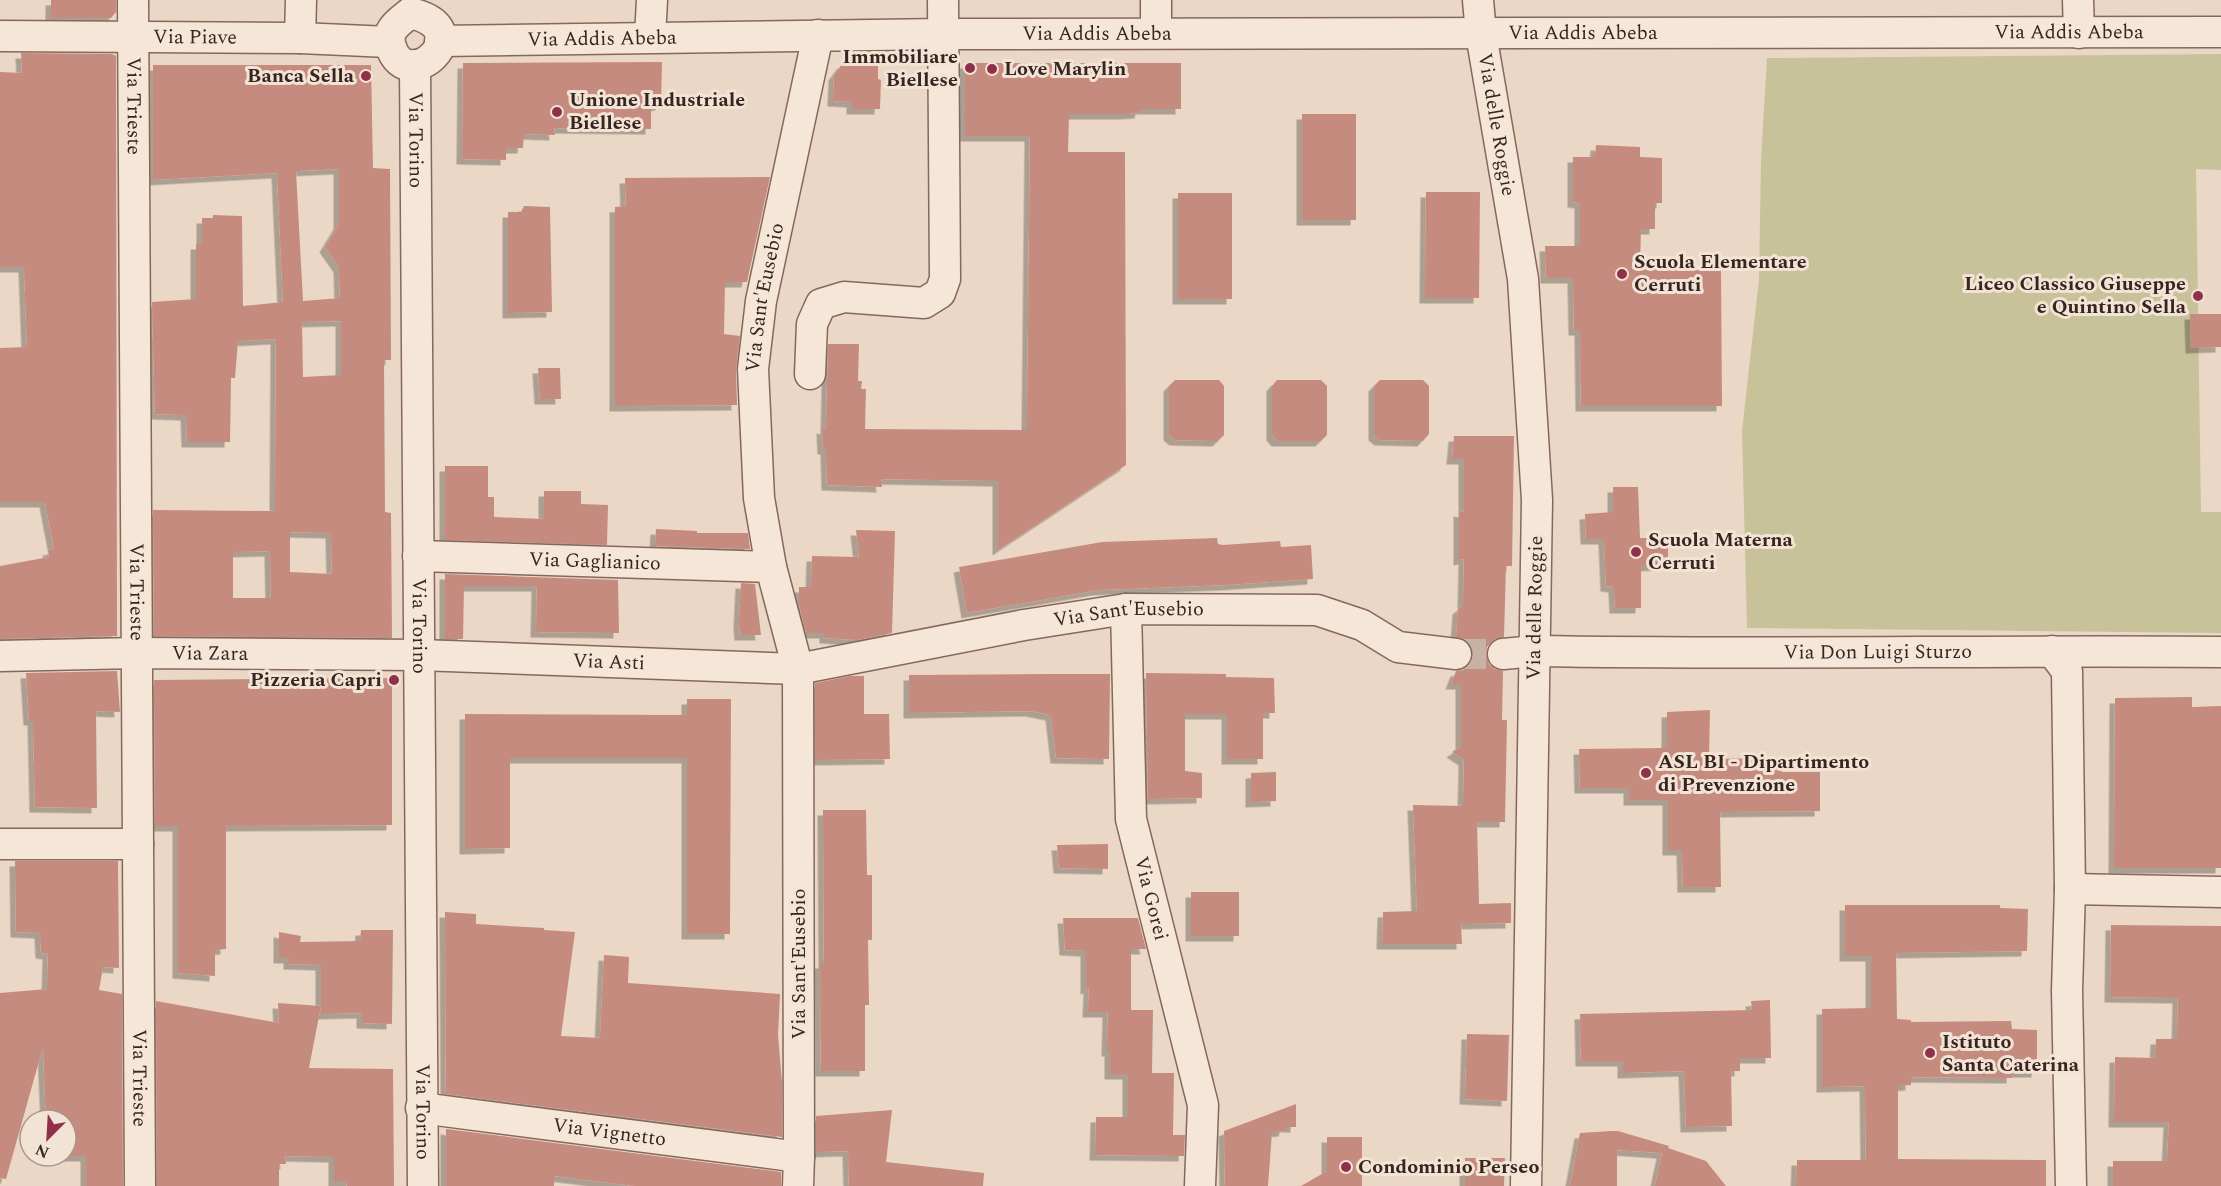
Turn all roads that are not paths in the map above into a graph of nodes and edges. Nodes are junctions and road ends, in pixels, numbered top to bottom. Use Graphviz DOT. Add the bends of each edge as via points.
graph roads {
  1 [pos="133,0"];
  2 [pos="301,0"];
  3 [pos="652,0"];
  4 [pos="943,0"];
  5 [pos="1156,0"];
  6 [pos="1478,0"];
  7 [pos="2078,0"];
  8 [pos="410,7"];
  9 [pos="2221,32"];
  10 [pos="1156,33"];
  11 [pos="2079,33"];
  12 [pos="944,34"];
  13 [pos="1481,34"];
  14 [pos="133,35"];
  15 [pos="818,35"];
  16 [pos="0,36"];
  17 [pos="650,37"];
  18 [pos="300,38"];
  19 [pos="441,41"];
  20 [pos="390,42"];
  21 [pos="415,65"];
  22 [pos="810,374"];
  23 [pos="418,556"];
  24 [pos="771,567"];
  25 [pos="1126,609"];
  26 [pos="1535,651"];
  27 [pos="2052,651"];
  28 [pos="2221,652"];
  29 [pos="137,653"];
  30 [pos="1456,654"];
  31 [pos="1503,654"];
  32 [pos="419,655"];
  33 [pos="0,656"];
  34 [pos="798,669"];
  35 [pos="0,844"];
  36 [pos="138,844"];
  37 [pos="2070,889"];
  38 [pos="2221,892"];
  39 [pos="421,1108"];
  40 [pos="799,1172"];
  41 [pos="140,1186"];
  42 [pos="423,1186"];
  43 [pos="1200,1186"];
  44 [pos="1526,1186"];
  45 [pos="2071,1186"];
  1 -- 14 [label="street, Via Trieste"];
  2 -- 18 [label="street"];
  3 -- 17 [label="street"];
  4 -- 12 [label="street"];
  5 -- 10 [label="street"];
  6 -- 13 [label="street, Via delle Roggie"];
  7 -- 11 [label="street"];
  8 -- 19 [label="street" via="436,25"];
  8 -- 20 [label="street" via="394,26"];
  9 -- 11 [label="street, Via Addis Abeba"];
  10 -- 12 [label="street, Via Addis Abeba"];
  10 -- 13 [label="street, Via Addis Abeba"];
  11 -- 13 [label="street, Via Addis Abeba"];
  12 -- 15 [label="street, Via Addis Abeba"];
  12 -- 22 [label="street" via="945,279 940,293 924,303 844,297 821,304 812,324"];
  13 -- 26 [label="street, Via delle Roggie" via="1523,279 1537,500"];
  14 -- 16 [label="street, Via Piave"];
  14 -- 18 [label="street, Via Piave"];
  14 -- 29 [label="street, Via Trieste"];
  15 -- 17 [label="street, Via Addis Abeba"];
  15 -- 24 [label="street, Via Sant'Eusebio" via="761,301 753,369 759,498"];
  17 -- 19 [label="street, Via Addis Abeba"];
  18 -- 20 [label="street, Via Piave"];
  19 -- 21 [label="street" via="430,61"];
  20 -- 21 [label="street" via="393,54"];
  21 -- 23 [label="street, Via Torino"];
  23 -- 24 [label="street, Via Gaglianico"];
  23 -- 32 [label="street, Via Torino"];
  24 -- 34 [label="street, Via Sant'Eusebio"];
  25 -- 30 [label="street, Via Sant'Eusebio" via="1317,610 1362,625 1398,646"];
  25 -- 34 [label="street, Via Sant'Eusebio"];
  25 -- 43 [label="street, Via Gorei" via="1131,819 1203,1105"];
  26 -- 27 [label="street, Via Don Luigi Sturzo"];
  26 -- 31 [label="street"];
  26 -- 44 [label="street, Via delle Roggie"];
  27 -- 28 [label="street, Via Don Luigi Sturzo"];
  27 -- 37 [label="street" via="2067,671"];
  29 -- 32 [label="street, Via Zara"];
  29 -- 33 [label="street, Via Zara"];
  29 -- 36 [label="street, Via Trieste"];
  32 -- 34 [label="street, Via Asti"];
  32 -- 39 [label="street, Via Torino"];
  34 -- 40 [label="street, Via Sant'Eusebio"];
  35 -- 36 [label="street"];
  36 -- 41 [label="street, Via Trieste"];
  37 -- 38 [label="street"];
  37 -- 45 [label="street" via="2067,991"];
  39 -- 40 [label="street, Via Vignetto"];
  39 -- 42 [label="street, Via Torino"];
}
